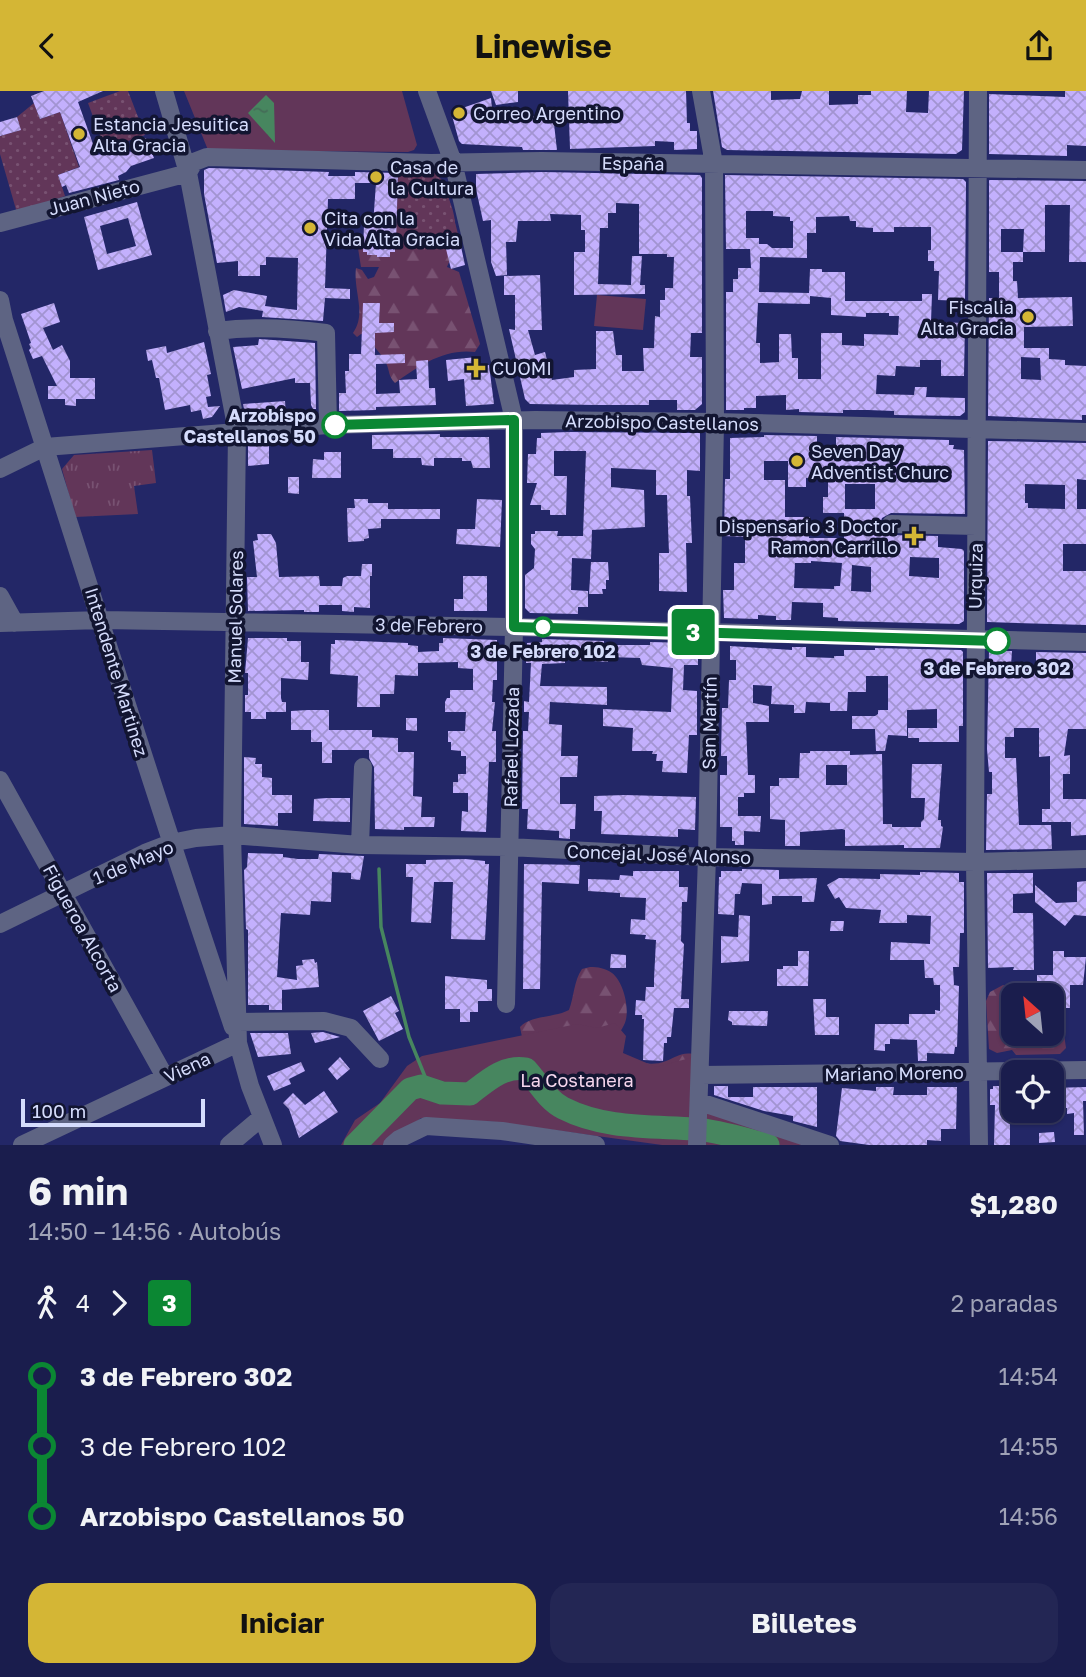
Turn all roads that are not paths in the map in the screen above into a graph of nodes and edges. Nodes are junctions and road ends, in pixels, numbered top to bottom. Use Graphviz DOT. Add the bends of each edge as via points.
graph roads {
  1 [pos="415,91"];
  2 [pos="427,91"];
  3 [pos="701,91"];
  4 [pos="978,91"];
  5 [pos="161,97"];
  6 [pos="453,162"];
  7 [pos="715,164"];
  8 [pos="977,169"];
  9 [pos="1086,170"];
  10 [pos="188,173"];
  11 [pos="0,223"];
  12 [pos="0,300"];
  13 [pos="2,321"];
  14 [pos="218,331"];
  15 [pos="514,420"];
  16 [pos="715,422"];
  17 [pos="328,425"];
  18 [pos="978,429"];
  19 [pos="237,431"];
  20 [pos="1086,432"];
  21 [pos="45,447"];
  22 [pos="0,469"];
  23 [pos="891,524"];
  24 [pos="976,526"];
  25 [pos="0,596"];
  26 [pos="102,620"];
  27 [pos="235,622"];
  28 [pos="8,623"];
  29 [pos="514,627"];
  30 [pos="711,632"];
  31 [pos="975,641"];
  32 [pos="1086,642"];
  33 [pos="363,767"];
  34 [pos="0,781"];
  35 [pos="232,835"];
  36 [pos="171,843"];
  37 [pos="360,845"];
  38 [pos="508,847"];
  39 [pos="707,857"];
  40 [pos="1086,859"];
  41 [pos="975,862"];
  42 [pos="63,893"];
  43 [pos="0,924"];
  44 [pos="506,1004"];
  45 [pos="238,1022"];
  46 [pos="238,1043"];
  47 [pos="380,1059"];
  48 [pos="1086,1070"];
  49 [pos="979,1071"];
  50 [pos="701,1075"];
  51 [pos="166,1077"];
  52 [pos="700,1105"];
  53 [pos="261,1118"];
  54 [pos="502,1138"];
  55 [pos="22,1145"];
  56 [pos="229,1145"];
  57 [pos="273,1145"];
  58 [pos="392,1145"];
  59 [pos="596,1145"];
  60 [pos="697,1145"];
  61 [pos="830,1145"];
  62 [pos="979,1145"];
  1 -- 6 [label="street, Rafael Lozada" via="433,144"];
  2 -- 6 [label="street, Rafael Lozada"];
  3 -- 7 [label="street, San Martín"];
  4 -- 8 [label="street, Urquiza"];
  5 -- 10 [label="street, Manuel Solares"];
  6 -- 7 [label="street, España"];
  6 -- 10 [label="street, España" via="207,157 194,162"];
  6 -- 15 [label="street, Rafael Lozada"];
  7 -- 8 [label="street, España"];
  7 -- 16 [label="street, San Martín"];
  8 -- 9 [label="street, España"];
  8 -- 18 [label="street, Urquiza"];
  10 -- 11 [label="street, Juan Nieto"];
  10 -- 14 [label="street, Manuel Solares"];
  12 -- 13 [label="street, Intendente Martinez"];
  13 -- 21 [label="street, Intendente Martinez"];
  14 -- 17 [label="street" via="250,326 326,333"];
  14 -- 19 [label="street, Manuel Solares"];
  15 -- 16 [label="street, Arzobispo Castellanos"];
  15 -- 17 [label="street, Arzobispo Castellanos"];
  15 -- 29 [label="street, Rafael Lozada"];
  16 -- 18 [label="street, Arzobispo Castellanos"];
  16 -- 30 [label="street, San Martín"];
  17 -- 19 [label="street, Arzobispo Castellanos"];
  18 -- 20 [label="street, Arzobispo Castellanos"];
  18 -- 24 [label="street, Urquiza"];
  19 -- 21 [label="street, Arzobispo Castellanos"];
  19 -- 27 [label="street, Manuel Solares"];
  21 -- 22 [label="street"];
  21 -- 26 [label="street, Intendente Martinez"];
  23 -- 24 [label="street"];
  24 -- 31 [label="street, Urquiza"];
  25 -- 28 [label="street"];
  26 -- 27 [label="street, 3 de Febrero"];
  26 -- 28 [label="street, 3 de Febrero"];
  26 -- 36 [label="street, Intendente Martinez"];
  27 -- 29 [label="street, 3 de Febrero"];
  27 -- 35 [label="street, Manuel Solares"];
  29 -- 30 [label="street, 3 de Febrero"];
  29 -- 38 [label="street, Rafael Lozada"];
  30 -- 31 [label="street, 3 de Febrero"];
  30 -- 39 [label="street, San Martín"];
  31 -- 32 [label="street, 3 de Febrero"];
  31 -- 41 [label="street, Urquiza"];
  33 -- 37 [label="street"];
  34 -- 42 [label="street, Figueroa Alcorta"];
  35 -- 36 [label="street, 1 de Mayo"];
  35 -- 37 [label="street, Concejal José Alonso"];
  35 -- 45 [label="street, Manuel Solares"];
  36 -- 42 [label="street, 1 de Mayo"];
  36 -- 46 [label="street, Intendente Martinez"];
  37 -- 38 [label="street, Concejal José Alonso"];
  38 -- 39 [label="street, Concejal José Alonso"];
  38 -- 44 [label="street, Rafael Lozada"];
  39 -- 41 [label="street, Concejal José Alonso"];
  39 -- 50 [label="street, San Martín"];
  40 -- 41 [label="street, Concejal José Alonso"];
  41 -- 49 [label="street, Urquiza"];
  42 -- 43 [label="street, 1 de Mayo"];
  42 -- 51 [label="street, Figueroa Alcorta"];
  45 -- 46 [label="street, Manuel Solares"];
  45 -- 47 [label="street" via="324,1021 351,1028"];
  46 -- 51 [label="street, Viena"];
  46 -- 53 [label="street, Manuel Solares"];
  48 -- 49 [label="street, Mariano Moreno"];
  49 -- 50 [label="street, Mariano Moreno"];
  49 -- 62 [label="street, Urquiza"];
  50 -- 52 [label="street, San Martín"];
  51 -- 55 [label="street, Viena"];
  52 -- 60 [label="street, San Martín"];
  52 -- 61 [label="street"];
  53 -- 56 [label="street"];
  53 -- 57 [label="street, Manuel Solares"];
  54 -- 58 [label="street" via="426,1126"];
  54 -- 59 [label="street"];
}
